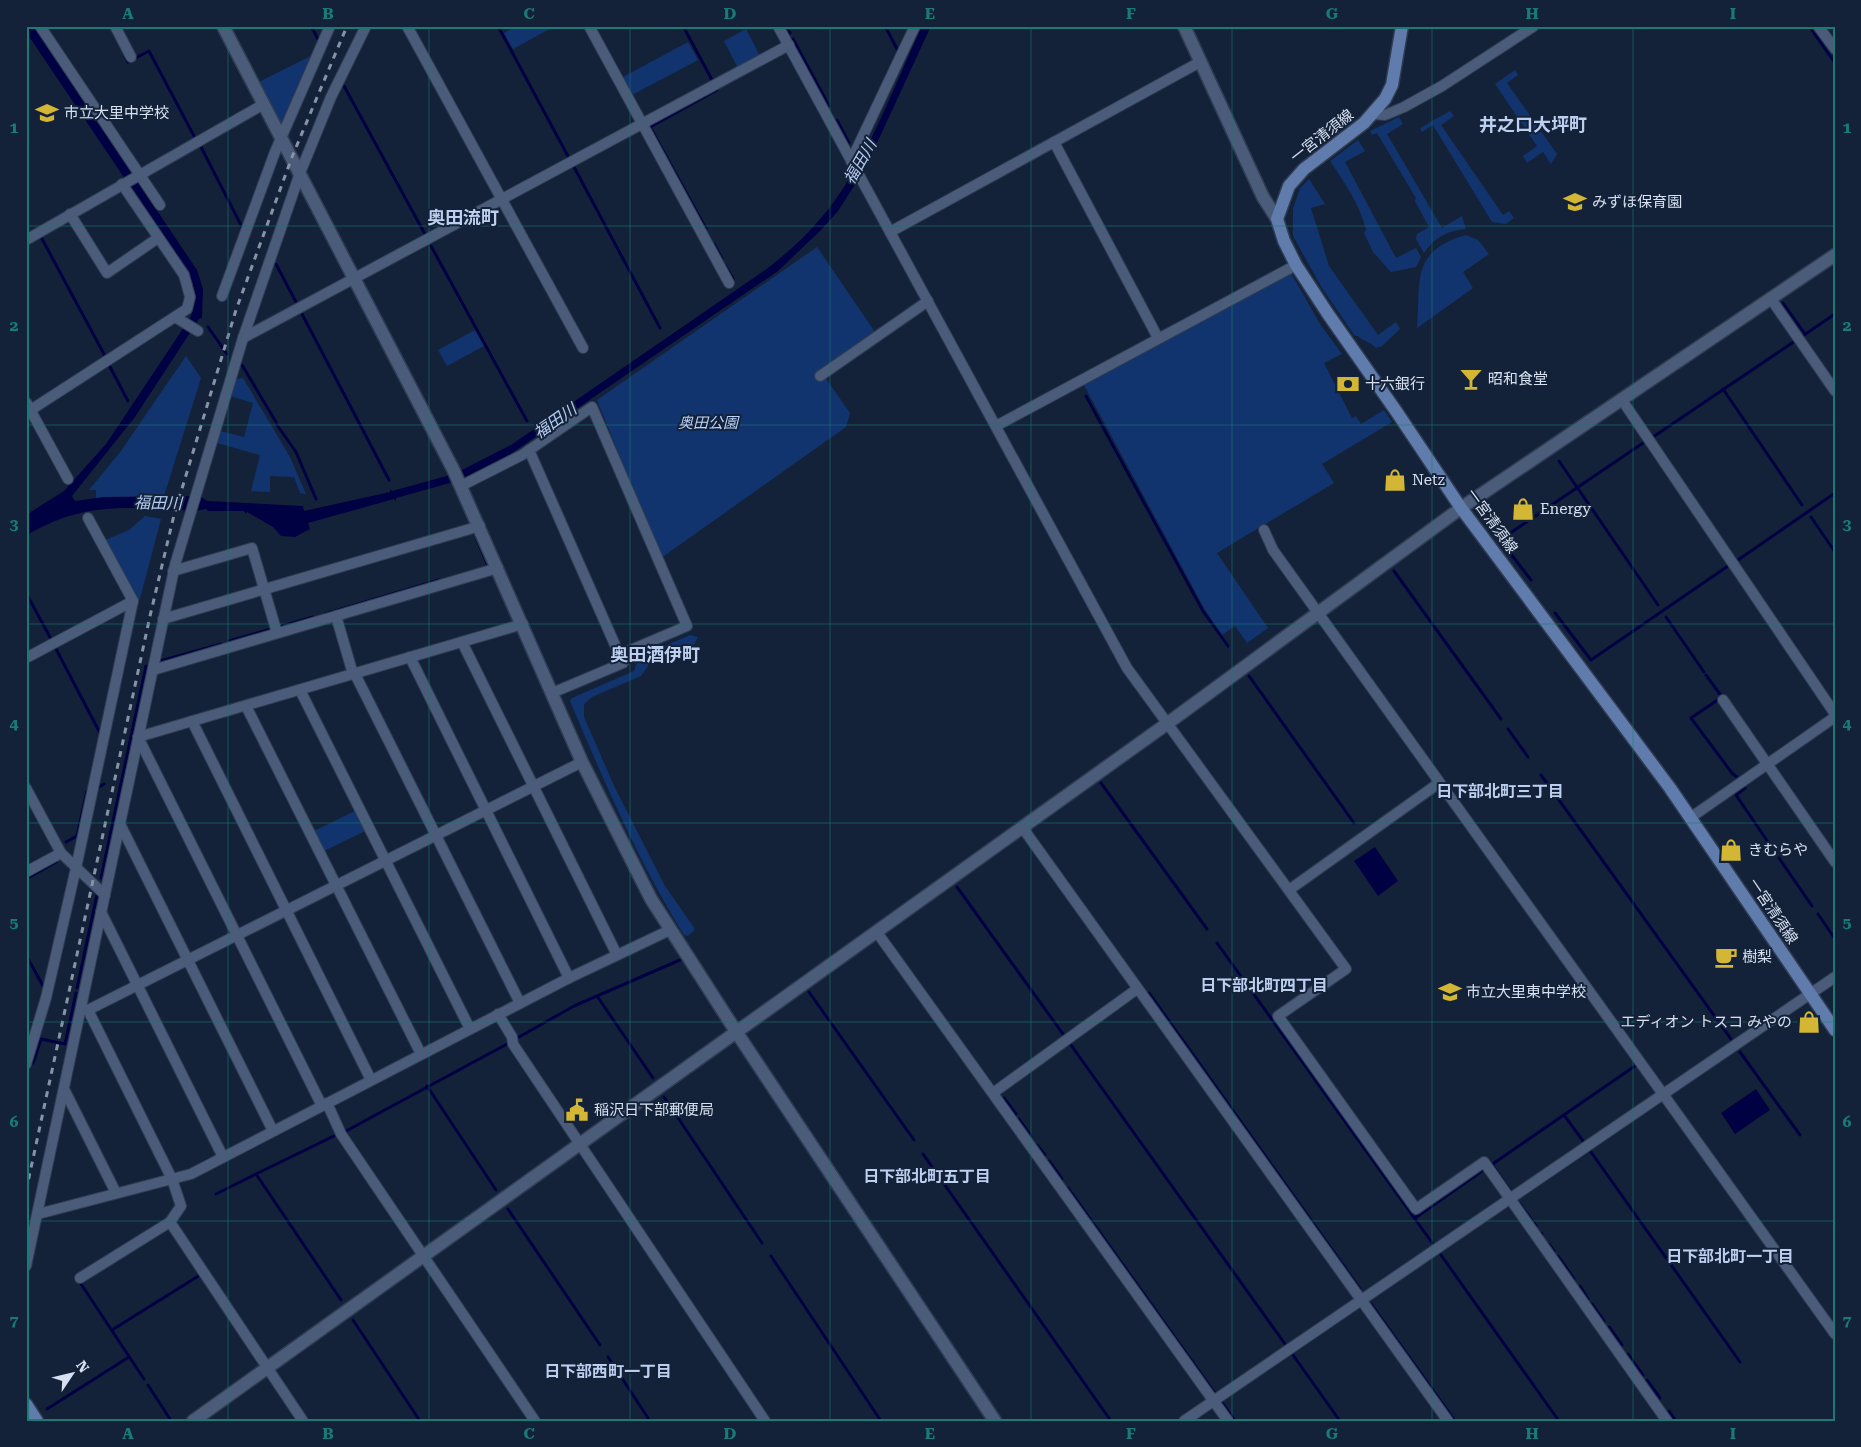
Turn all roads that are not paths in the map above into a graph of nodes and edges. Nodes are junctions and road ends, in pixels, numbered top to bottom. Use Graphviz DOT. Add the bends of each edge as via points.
graph roads {
  1 [pos="40,26"];
  2 [pos="115,26"];
  3 [pos="223,26"];
  4 [pos="330,26"];
  5 [pos="366,26"];
  6 [pos="407,26"];
  7 [pos="589,26"];
  8 [pos="778,26"];
  9 [pos="915,26"];
  10 [pos="1184,26"];
  11 [pos="1402,26"];
  12 [pos="1534,26"];
  13 [pos="1823,28"];
  14 [pos="789,46"];
  15 [pos="1835,49"];
  16 [pos="131,57"];
  17 [pos="1200,62"];
  18 [pos="264,104"];
  19 [pos="1374,114"];
  20 [pos="642,125"];
  21 [pos="282,139"];
  22 [pos="1054,142"];
  23 [pos="852,162"];
  24 [pos="300,173"];
  25 [pos="138,174"];
  26 [pos="123,183"];
  27 [pos="502,200"];
  28 [pos="160,205"];
  29 [pos="70,214"];
  30 [pos="1277,219"];
  31 [pos="890,232"];
  32 [pos="158,238"];
  33 [pos="26,240"];
  34 [pos="1835,256"];
  35 [pos="1296,265"];
  36 [pos="355,280"];
  37 [pos="729,283"];
  38 [pos="222,296"];
  39 [pos="1771,298"];
  40 [pos="928,301"];
  41 [pos="175,317"];
  42 [pos="197,330"];
  43 [pos="243,338"];
  44 [pos="1158,338"];
  45 [pos="583,348"];
  46 [pos="820,376"];
  47 [pos="1835,391"];
  48 [pos="1622,400"];
  49 [pos="28,408"];
  50 [pos="996,426"];
  51 [pos="529,450"];
  52 [pos="68,479"];
  53 [pos="461,485"];
  54 [pos="1461,508"];
  55 [pos="88,518"];
  56 [pos="480,526"];
  57 [pos="1264,530"];
  58 [pos="498,568"];
  59 [pos="173,572"];
  60 [pos="264,589"];
  61 [pos="133,601"];
  62 [pos="1318,614"];
  63 [pos="336,616"];
  64 [pos="163,619"];
  65 [pos="523,624"];
  66 [pos="277,633"];
  67 [pos="462,642"];
  68 [pos="619,655"];
  69 [pos="410,657"];
  70 [pos="26,658"];
  71 [pos="152,670"];
  72 [pos="354,674"];
  73 [pos="300,690"];
  74 [pos="552,693"];
  75 [pos="1723,700"];
  76 [pos="246,706"];
  77 [pos="1835,716"];
  78 [pos="192,721"];
  79 [pos="1168,723"];
  80 [pos="138,737"];
  81 [pos="582,762"];
  82 [pos="1767,764"];
  83 [pos="1439,783"];
  84 [pos="533,787"];
  85 [pos="26,788"];
  86 [pos="486,811"];
  87 [pos="1690,818"];
  88 [pos="120,824"];
  89 [pos="1022,827"];
  90 [pos="436,836"];
  91 [pos="61,853"];
  92 [pos="386,861"];
  93 [pos="1835,862"];
  94 [pos="76,868"];
  95 [pos="26,872"];
  96 [pos="336,886"];
  97 [pos="1289,890"];
  98 [pos="105,895"];
  99 [pos="287,911"];
  100 [pos="101,912"];
  101 [pos="670,930"];
  102 [pos="876,931"];
  103 [pos="237,936"];
  104 [pos="617,955"];
  105 [pos="188,960"];
  106 [pos="1835,977"];
  107 [pos="569,978"];
  108 [pos="137,986"];
  109 [pos="1137,989"];
  110 [pos="1810,994"];
  111 [pos="520,1003"];
  112 [pos="85,1010"];
  113 [pos="498,1014"];
  114 [pos="470,1029"];
  115 [pos="1835,1030"];
  116 [pos="737,1033"];
  117 [pos="421,1054"];
  118 [pos="26,1064"];
  119 [pos="371,1080"];
  120 [pos="65,1091"];
  121 [pos="993,1093"];
  122 [pos="1662,1095"];
  123 [pos="324,1105"];
  124 [pos="273,1131"];
  125 [pos="580,1144"];
  126 [pos="223,1157"];
  127 [pos="172,1179"];
  128 [pos="116,1193"];
  129 [pos="1510,1199"];
  130 [pos="38,1214"];
  131 [pos="170,1222"];
  132 [pos="425,1256"];
  133 [pos="26,1266"];
  134 [pos="80,1278"];
  135 [pos="1361,1300"];
  136 [pos="1835,1334"];
  137 [pos="267,1368"];
  138 [pos="1213,1401"];
  139 [pos="26,1404"];
  140 [pos="37,1421"];
  141 [pos="193,1421"];
  142 [pos="303,1421"];
  143 [pos="535,1421"];
  144 [pos="764,1421"];
  145 [pos="996,1421"];
  146 [pos="1184,1421"];
  147 [pos="1228,1421"];
  148 [pos="1448,1421"];
  149 [pos="1667,1421"];
  1 -- 25 [label="street"];
  2 -- 16 [label="street"];
  3 -- 18 [label="street"];
  4 -- 21 [label="street"];
  5 -- 24 [label="street" via="331,97"];
  6 -- 27 [label="street"];
  7 -- 20 [label="street"];
  8 -- 14 [label="street"];
  9 -- 23 [label="street"];
  10 -- 17 [label="street"];
  11 -- 19 [label="main road, 一宮清須線" via="1392,85"];
  12 -- 19 [label="street" via="1404,108 1385,115"];
  13 -- 15 [label="street"];
  14 -- 20 [label="street"];
  14 -- 23 [label="street"];
  17 -- 22 [label="street"];
  17 -- 30 [label="street" via="1262,197"];
  18 -- 21 [label="street"];
  18 -- 25 [label="street"];
  19 -- 30 [label="main road, 一宮清須線" via="1294,178"];
  20 -- 27 [label="street"];
  20 -- 37 [label="street"];
  21 -- 24 [label="street"];
  21 -- 38 [label="street"];
  22 -- 31 [label="street"];
  22 -- 44 [label="street"];
  23 -- 31 [label="street"];
  24 -- 36 [label="street"];
  24 -- 43 [label="street"];
  25 -- 26 [label="street"];
  25 -- 28 [label="street"];
  26 -- 29 [label="street"];
  26 -- 32 [label="street"];
  27 -- 36 [label="street"];
  27 -- 45 [label="street"];
  29 -- 32 [label="street" via="108,272"];
  29 -- 33 [label="street"];
  30 -- 35 [label="main road, 一宮清須線"];
  31 -- 40 [label="street"];
  32 -- 41 [label="street" via="184,275 190,297 187,309"];
  34 -- 39 [label="street"];
  35 -- 44 [label="street"];
  35 -- 54 [label="main road, 一宮清須線"];
  36 -- 43 [label="street"];
  36 -- 53 [label="street"];
  39 -- 47 [label="street"];
  39 -- 48 [label="street"];
  40 -- 46 [label="street"];
  40 -- 50 [label="street"];
  41 -- 42 [label="street"];
  41 -- 49 [label="street"];
  43 -- 59 [label="street"];
  44 -- 50 [label="street"];
  48 -- 54 [label="street"];
  48 -- 77 [label="street"];
  49 -- 52 [label="street"];
  50 -- 79 [label="street" via="1127,668"];
  51 -- 53 [label="street"];
  51 -- 68 [label="street"];
  51 -- 68 [label="street" via="592,407 686,626"];
  53 -- 56 [label="street"];
  54 -- 62 [label="street"];
  54 -- 87 [label="main road, 一宮清須線"];
  55 -- 61 [label="street"];
  56 -- 58 [label="street"];
  56 -- 60 [label="street"];
  57 -- 62 [label="street" via="1273,550"];
  58 -- 63 [label="street"];
  58 -- 65 [label="street"];
  59 -- 60 [label="street" via="252,548"];
  59 -- 64 [label="street"];
  60 -- 64 [label="street"];
  60 -- 66 [label="street"];
  61 -- 70 [label="street"];
  61 -- 94 [label="street"];
  62 -- 79 [label="street"];
  62 -- 83 [label="street"];
  63 -- 66 [label="street"];
  63 -- 72 [label="street"];
  64 -- 71 [label="street"];
  65 -- 67 [label="street"];
  65 -- 74 [label="street"];
  66 -- 71 [label="street"];
  67 -- 69 [label="street"];
  67 -- 84 [label="street"];
  68 -- 74 [label="street" via="623,663"];
  69 -- 72 [label="street"];
  69 -- 86 [label="street"];
  71 -- 80 [label="street"];
  72 -- 73 [label="street"];
  72 -- 90 [label="street"];
  73 -- 76 [label="street"];
  73 -- 92 [label="street"];
  74 -- 81 [label="street"];
  75 -- 82 [label="street"];
  76 -- 78 [label="street"];
  76 -- 96 [label="street"];
  77 -- 82 [label="street"];
  78 -- 80 [label="street"];
  78 -- 99 [label="street"];
  79 -- 89 [label="street"];
  79 -- 97 [label="street"];
  80 -- 88 [label="street"];
  80 -- 103 [label="street"];
  81 -- 84 [label="street"];
  81 -- 101 [label="street"];
  82 -- 87 [label="street"];
  82 -- 93 [label="street"];
  83 -- 97 [label="street"];
  83 -- 122 [label="street"];
  84 -- 86 [label="street"];
  84 -- 104 [label="street"];
  85 -- 91 [label="street"];
  86 -- 90 [label="street"];
  86 -- 107 [label="street"];
  87 -- 110 [label="main road, 一宮清須線"];
  88 -- 98 [label="street"];
  88 -- 105 [label="street"];
  89 -- 102 [label="street"];
  89 -- 109 [label="street"];
  90 -- 92 [label="street"];
  90 -- 111 [label="street"];
  91 -- 94 [label="street"];
  91 -- 95 [label="street"];
  92 -- 96 [label="street"];
  92 -- 114 [label="street"];
  94 -- 98 [label="street"];
  94 -- 118 [label="street" via="46,998"];
  96 -- 99 [label="street"];
  96 -- 117 [label="street"];
  97 -- 129 [label="street" via="1346,969 1278,1016 1416,1209 1484,1162"];
  98 -- 100 [label="street"];
  99 -- 103 [label="street"];
  99 -- 119 [label="street"];
  100 -- 108 [label="street"];
  100 -- 112 [label="street"];
  101 -- 104 [label="street"];
  101 -- 116 [label="street"];
  102 -- 116 [label="street"];
  102 -- 121 [label="street"];
  103 -- 105 [label="street"];
  103 -- 123 [label="street"];
  104 -- 107 [label="street"];
  105 -- 108 [label="street"];
  105 -- 124 [label="street"];
  106 -- 110 [label="street"];
  107 -- 111 [label="street"];
  108 -- 112 [label="street"];
  108 -- 126 [label="street"];
  109 -- 121 [label="street"];
  109 -- 135 [label="street"];
  110 -- 115 [label="main road, 一宮清須線"];
  110 -- 122 [label="street"];
  111 -- 113 [label="street"];
  112 -- 120 [label="street"];
  112 -- 127 [label="street"];
  113 -- 114 [label="street"];
  113 -- 125 [label="street" via="513,1044"];
  114 -- 117 [label="street"];
  116 -- 125 [label="street"];
  116 -- 145 [label="street"];
  117 -- 119 [label="street"];
  119 -- 123 [label="street"];
  120 -- 128 [label="street"];
  120 -- 130 [label="street"];
  121 -- 138 [label="street"];
  122 -- 129 [label="street"];
  122 -- 136 [label="street"];
  123 -- 124 [label="street"];
  123 -- 132 [label="street"];
  124 -- 126 [label="street"];
  125 -- 132 [label="street"];
  125 -- 144 [label="street"];
  126 -- 127 [label="street" via="191,1174"];
  127 -- 128 [label="street"];
  127 -- 131 [label="street" via="181,1206"];
  128 -- 130 [label="street"];
  129 -- 135 [label="street"];
  129 -- 149 [label="street"];
  130 -- 133 [label="street"];
  131 -- 134 [label="street"];
  131 -- 137 [label="street"];
  132 -- 137 [label="street"];
  132 -- 143 [label="street"];
  135 -- 138 [label="street"];
  135 -- 148 [label="street"];
  137 -- 141 [label="street"];
  137 -- 142 [label="street"];
  138 -- 146 [label="street"];
  138 -- 147 [label="street"];
  139 -- 140 [label="main road"];
}
